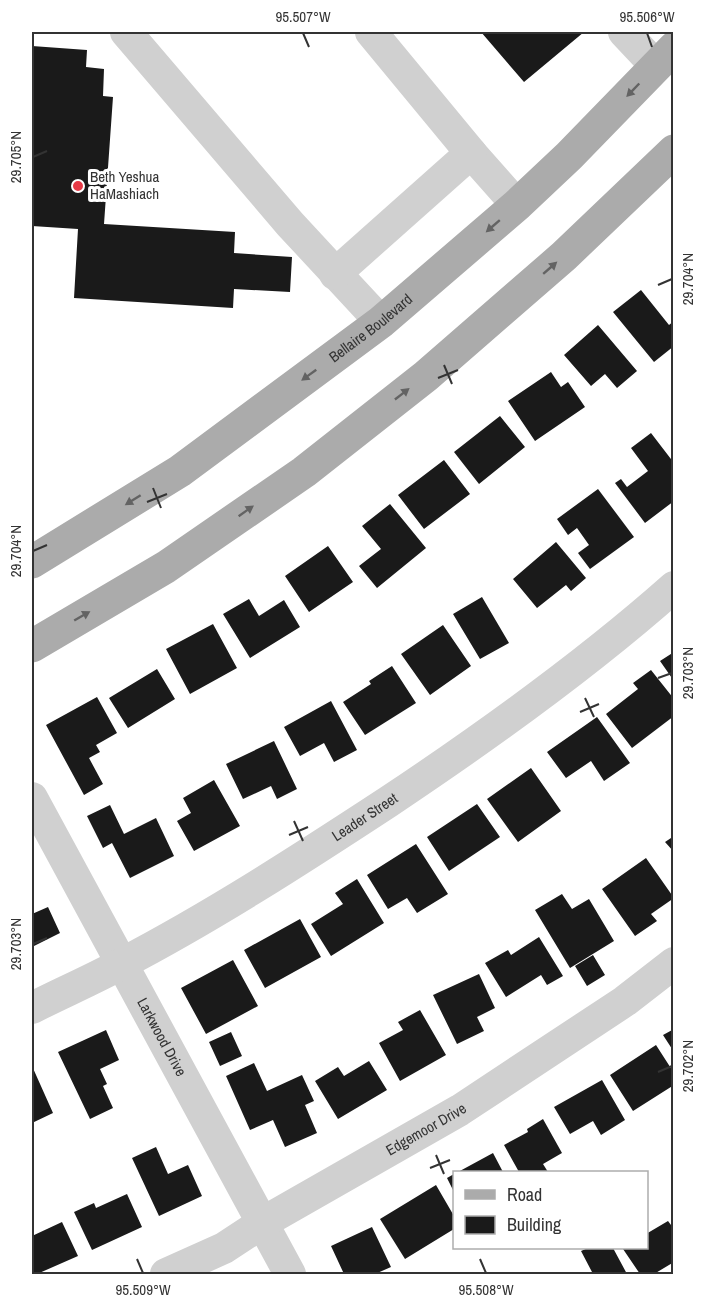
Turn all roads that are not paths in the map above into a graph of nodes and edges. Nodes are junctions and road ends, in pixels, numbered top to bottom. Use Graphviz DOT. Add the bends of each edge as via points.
graph roads {
  1 [pos="127,32"];
  2 [pos="371,32"];
  3 [pos="624,32"];
  4 [pos="665,57"];
  5 [pos="674,152"];
  6 [pos="471,153"];
  7 [pos="517,205"];
  8 [pos="335,274"];
  9 [pos="381,322"];
  10 [pos="32,562"];
  11 [pos="674,587"];
  12 [pos="32,646"];
  13 [pos="32,798"];
  14 [pos="674,963"];
  15 [pos="122,964"];
  16 [pos="32,1008"];
  17 [pos="262,1223"];
  18 [pos="166,1275"];
  19 [pos="290,1275"];
  1 -- 8 [label="street"];
  2 -- 6 [label="street"];
  3 -- 4 [label="street"];
  4 -- 7 [label="main road, Bellaire Boulevard, one-way"];
  12 -- 5 [label="main road, one-way" via="166,567 304,472 435,368 564,256"];
  6 -- 7 [label="street"];
  6 -- 8 [label="street"];
  7 -- 9 [label="main road, Bellaire Boulevard, one-way"];
  8 -- 9 [label="street"];
  9 -- 10 [label="main road, Bellaire Boulevard, one-way" via="180,471"];
  11 -- 15 [label="street, Leader Street" via="623,632 458,755 240,895"];
  13 -- 15 [label="street, Larkwood Drive"];
  14 -- 17 [label="street, Edgemoor Drive" via="625,1001 460,1110"];
  15 -- 16 [label="street, Leader Street"];
  15 -- 17 [label="street, Larkwood Drive"];
  17 -- 18 [label="street, Edgemoor Drive" via="224,1248"];
  17 -- 19 [label="street, Larkwood Drive"];
}
